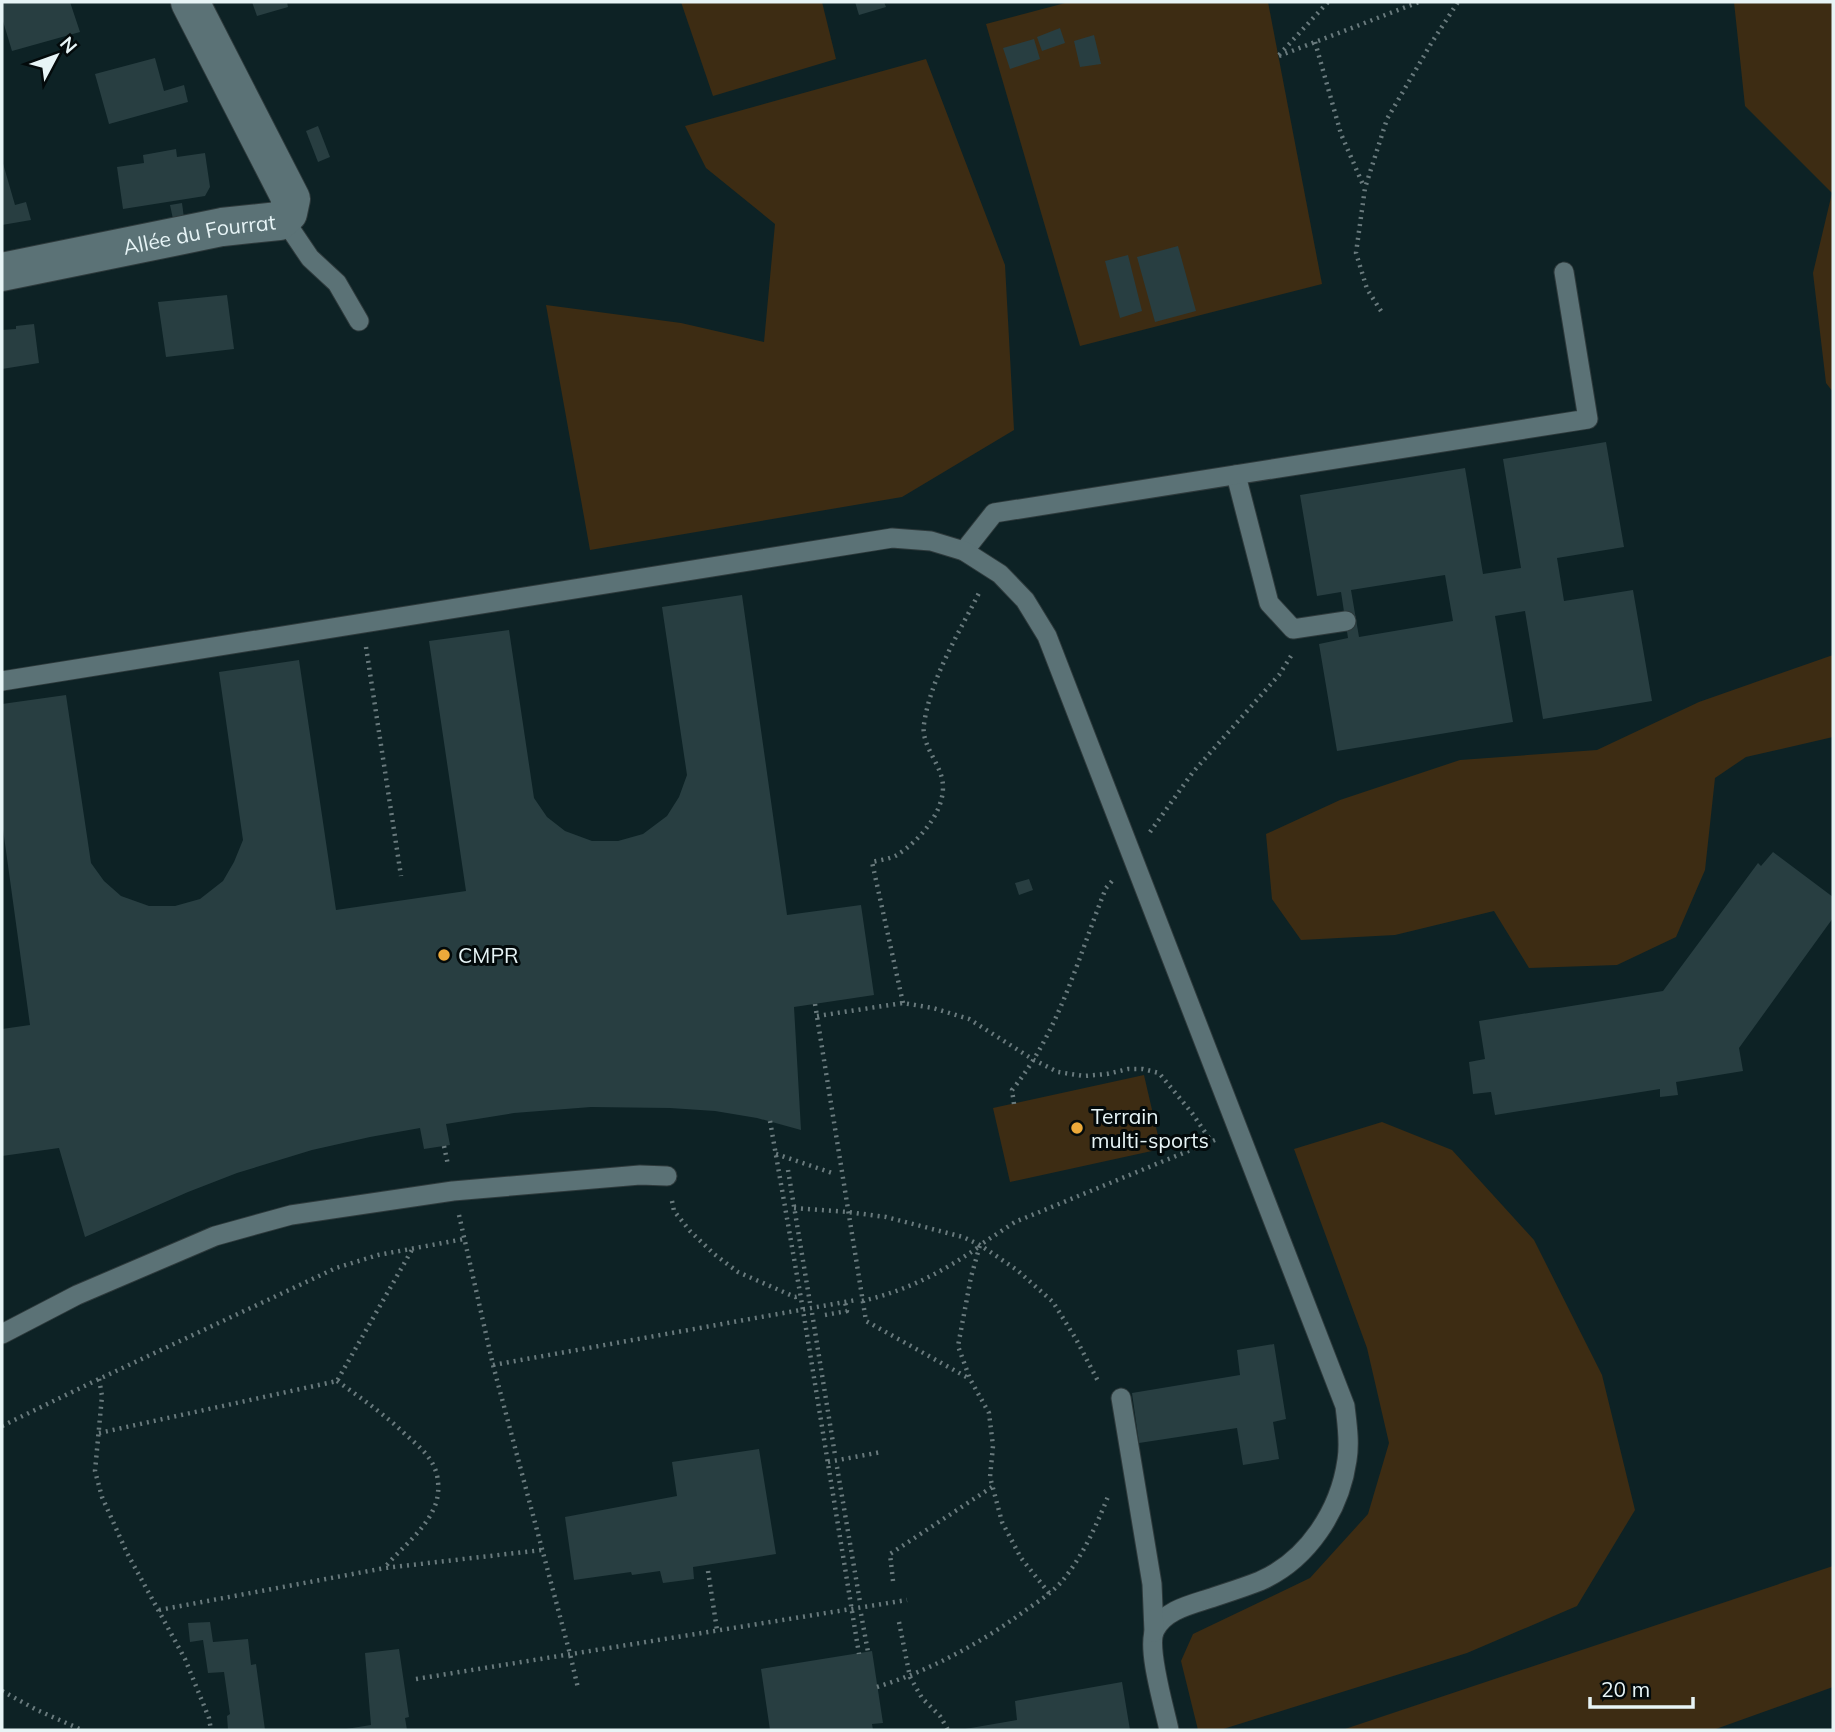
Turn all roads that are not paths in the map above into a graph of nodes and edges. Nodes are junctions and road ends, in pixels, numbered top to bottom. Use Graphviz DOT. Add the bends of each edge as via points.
graph roads {
  1 [pos="190,2"];
  2 [pos="283,218"];
  3 [pos="2,272"];
  4 [pos="1564,272"];
  5 [pos="359,321"];
  6 [pos="1236,475"];
  7 [pos="964,551"];
  8 [pos="1346,621"];
  9 [pos="2,681"];
  10 [pos="667,1176"];
  11 [pos="2,1335"];
  12 [pos="1112,1396"];
  13 [pos="1154,1632"];
  14 [pos="1169,1730"];
  1 -- 2 [label="street, Allée du Fourrat" via="291,199"];
  2 -- 3 [label="street, Allée du Fourrat" via="222,226"];
  2 -- 5 [label="lane" via="310,258 337,283"];
  4 -- 6 [label="lane" via="1588,419"];
  6 -- 7 [label="lane" via="994,513"];
  6 -- 8 [label="lane" via="1269,603 1293,629"];
  7 -- 9 [label="lane" via="931,541 892,538"];
  7 -- 13 [label="lane" via="1000,574 1025,600 1046,636 1345,1406 1348,1459 1341,1488 1314,1539 1261,1581 1179,1609"];
  10 -- 11 [label="lane" via="453,1191 291,1214 215,1236 77,1295"];
  12 -- 13 [label="lane" via="1152,1584"];
  13 -- 14 [label="lane" via="1152,1650"];
}
